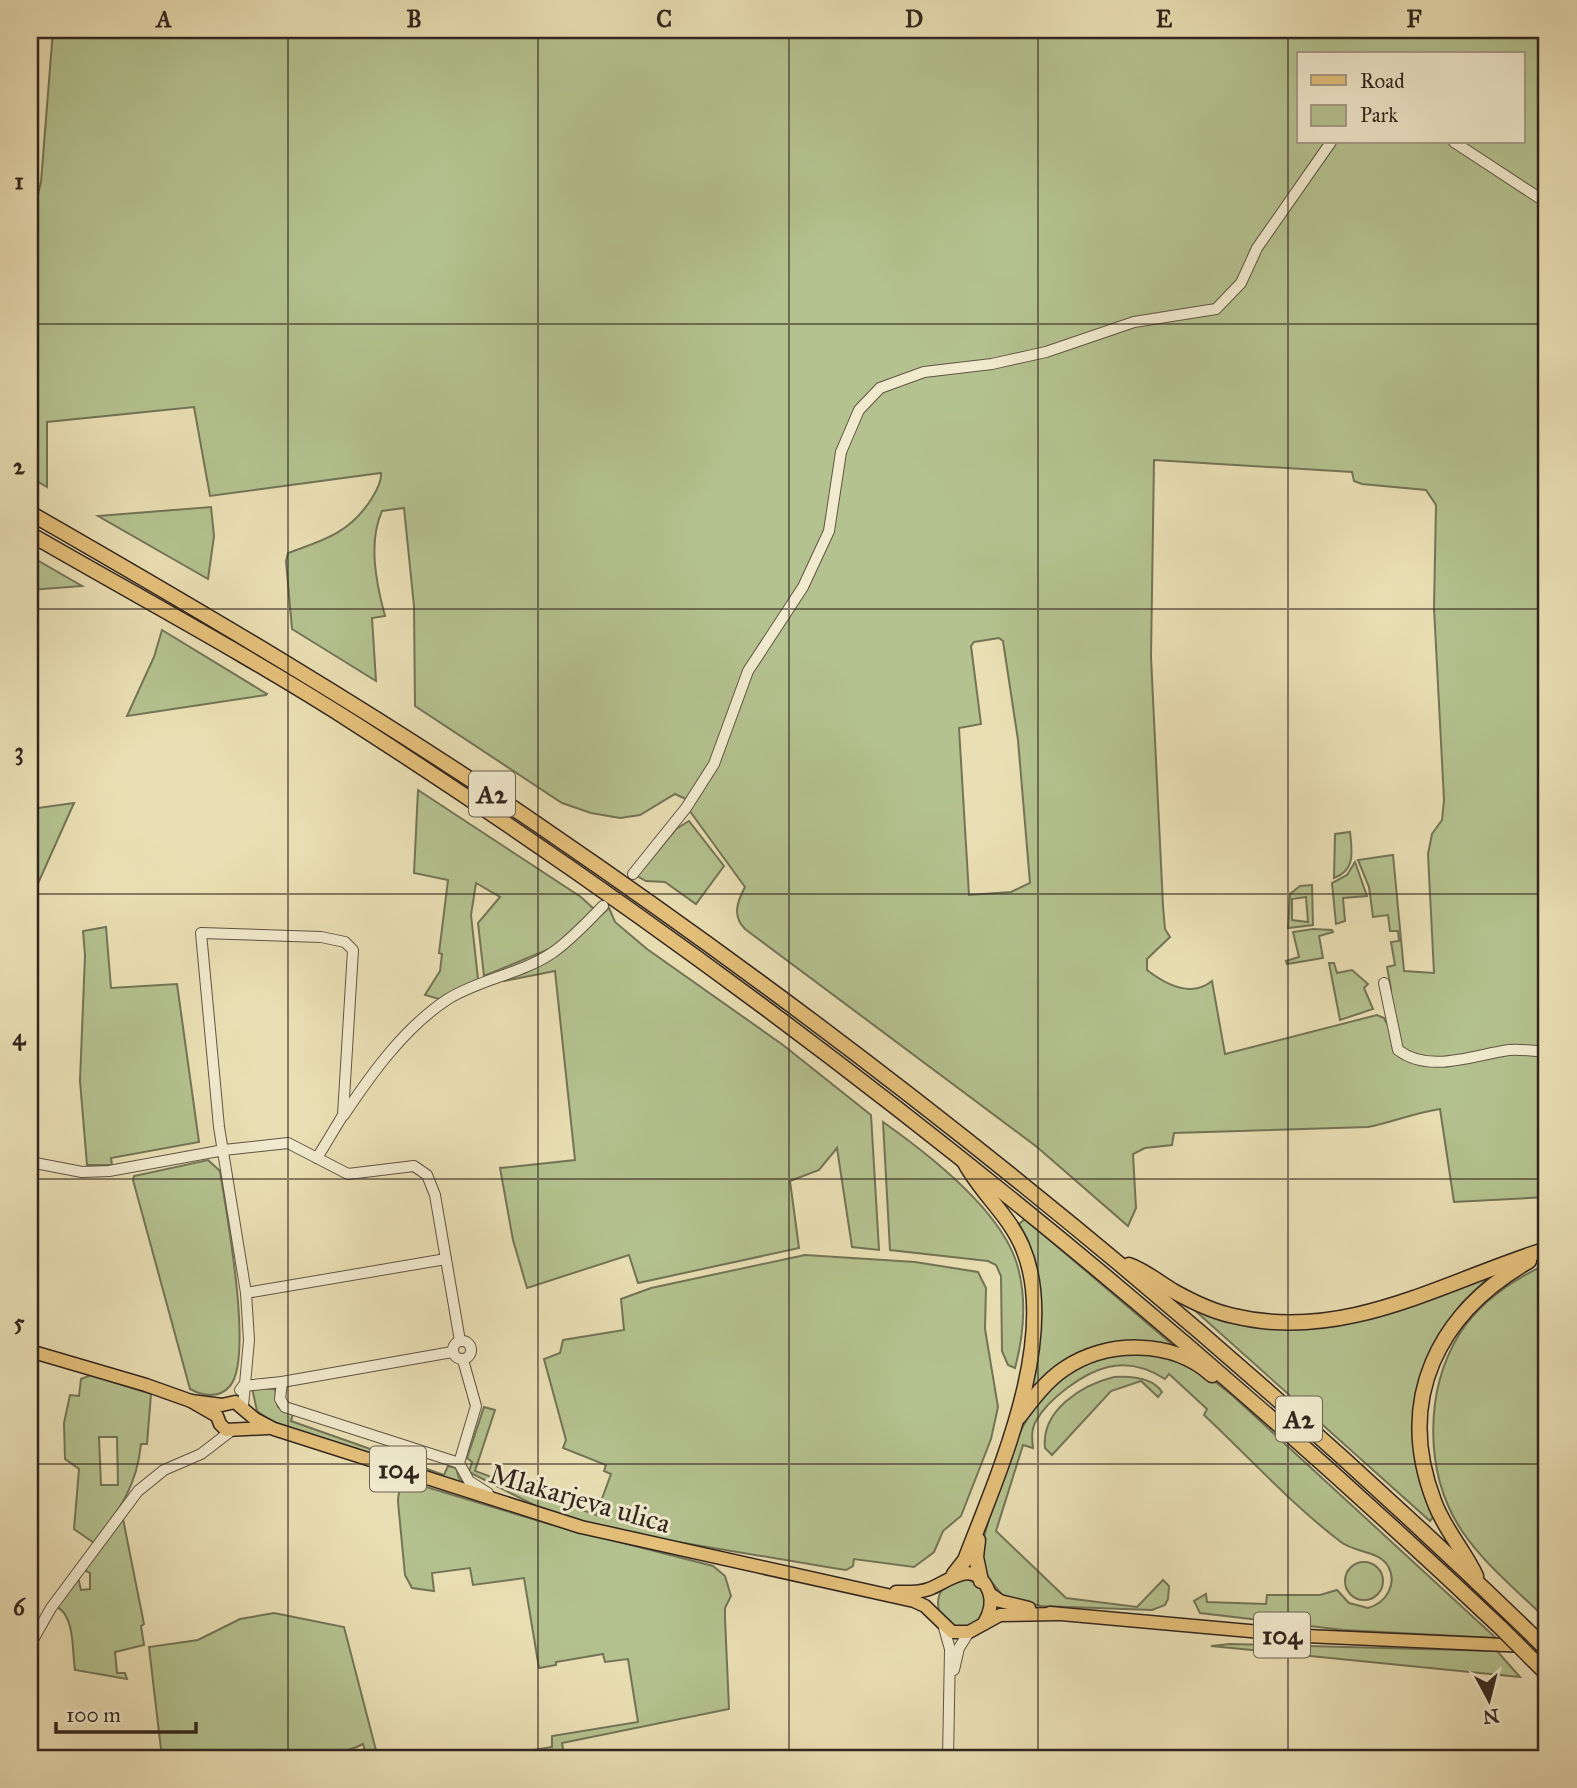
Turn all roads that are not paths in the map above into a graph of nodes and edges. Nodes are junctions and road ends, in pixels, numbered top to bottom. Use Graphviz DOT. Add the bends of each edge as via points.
graph roads {
  1 [pos="1330,144"];
  2 [pos="1457,144"];
  3 [pos="1547,203"];
  4 [pos="30,513"];
  5 [pos="30,534"];
  6 [pos="633,874"];
  7 [pos="603,906"];
  8 [pos="1384,983"];
  9 [pos="1547,1052"];
  10 [pos="343,1115"];
  11 [pos="223,1150"];
  12 [pos="961,1156"];
  13 [pos="317,1158"];
  14 [pos="30,1162"];
  15 [pos="1547,1250"];
  16 [pos="446,1259"];
  17 [pos="1114,1259"];
  18 [pos="246,1293"];
  19 [pos="460,1341"];
  20 [pos="30,1351"];
  21 [pos="452,1352"];
  22 [pos="463,1360"];
  23 [pos="282,1382"];
  24 [pos="243,1386"];
  25 [pos="1247,1395"];
  26 [pos="231,1416"];
  27 [pos="1014,1424"];
  28 [pos="459,1463"];
  29 [pos="523,1510"];
  30 [pos="980,1521"];
  31 [pos="954,1574"];
  32 [pos="981,1581"];
  33 [pos="1479,1584"];
  34 [pos="938,1585"];
  35 [pos="878,1591"];
  36 [pos="990,1594"];
  37 [pos="933,1614"];
  38 [pos="1057,1614"];
  39 [pos="984,1623"];
  40 [pos="944,1628"];
  41 [pos="969,1632"];
  42 [pos="30,1645"];
  43 [pos="1547,1648"];
  44 [pos="1547,1674"];
  45 [pos="951,1684"];
  46 [pos="30,1757"];
  47 [pos="55,1758"];
  48 [pos="948,1758"];
  1 -- 6 [label="street" via="1257,248 1241,283 1216,309 1133,322 1046,352 992,364 924,372 880,388 859,410 841,452 829,530 803,587 748,671 714,764 686,808"];
  2 -- 3 [label="street"];
  4 -- 17 [label="highway, A2" via="181,599 542,827 806,1016"];
  5 -- 12 [label="highway, A2" via="353,723 525,837 683,948"];
  7 -- 10 [label="street" via="550,955 447,1000 394,1048"];
  8 -- 9 [label="street" via="1398,1050 1411,1060 1452,1060 1512,1050"];
  10 -- 11 [label="street" via="353,950 345,942 321,937 201,933"];
  10 -- 13 [label="street"];
  11 -- 13 [label="street" via="288,1143"];
  11 -- 14 [label="street" via="109,1171 82,1172"];
  11 -- 18 [label="street"];
  12 -- 25 [label="highway, A2"];
  12 -- 27 [label="highway" via="1015,1232 1033,1282 1035,1336"];
  13 -- 16 [label="street" via="348,1174 404,1165 427,1175"];
  15 -- 17 [label="highway" via="1377,1310 1307,1323 1233,1316"];
  15 -- 33 [label="highway" via="1482,1291 1466,1307 1442,1341 1424,1388 1420,1420 1426,1476 1447,1530 1469,1559"];
  16 -- 18 [label="street"];
  16 -- 19 [label="street"];
  17 -- 33 [label="highway, A2" via="1259,1382"];
  18 -- 24 [label="street" via="249,1340"];
  19 -- 21 [label="street"];
  19 -- 22 [label="street" via="471,1349"];
  20 -- 26 [label="main road"];
  21 -- 22 [label="street"];
  21 -- 23 [label="street"];
  22 -- 28 [label="street" via="476,1406"];
  23 -- 24 [label="street"];
  23 -- 28 [label="street" via="280,1399 285,1407"];
  24 -- 26 [label="street"];
  25 -- 27 [label="highway" via="1225,1387 1203,1367 1180,1356 1132,1347 1095,1354 1065,1368"];
  25 -- 44 [label="highway, A2, bridge"];
  26 -- 29 [label="main road, Mlakarjeva ulica / 104"];
  26 -- 42 [label="street" via="201,1454 164,1470 138,1491 51,1608"];
  27 -- 30 [label="highway"];
  28 -- 29 [label="street" via="474,1486"];
  29 -- 35 [label="main road, Mlakarjeva ulica / 104" via="636,1542"];
  30 -- 31 [label="highway" via="965,1560"];
  30 -- 32 [label="highway" via="976,1557"];
  31 -- 32 [label="main road"];
  31 -- 34 [label="main road, 104"];
  32 -- 36 [label="main road"];
  33 -- 43 [label="highway, A2, bridge"];
  34 -- 35 [label="main road, 104" via="921,1591"];
  34 -- 37 [label="main road" via="931,1604"];
  35 -- 37 [label="main road, 104" via="914,1601"];
  36 -- 38 [label="main road, 104" via="1012,1605"];
  36 -- 39 [label="main road"];
  37 -- 40 [label="main road, 104"];
  38 -- 39 [label="main road, 104" via="1000,1615"];
  38 -- 43 [label="main road, 104" via="1306,1636"];
  39 -- 41 [label="main road, 104"];
  40 -- 41 [label="main road"];
  40 -- 45 [label="street"];
  41 -- 45 [label="street" via="959,1648"];
  45 -- 48 [label="street"];
  46 -- 47 [label="street"];
}
